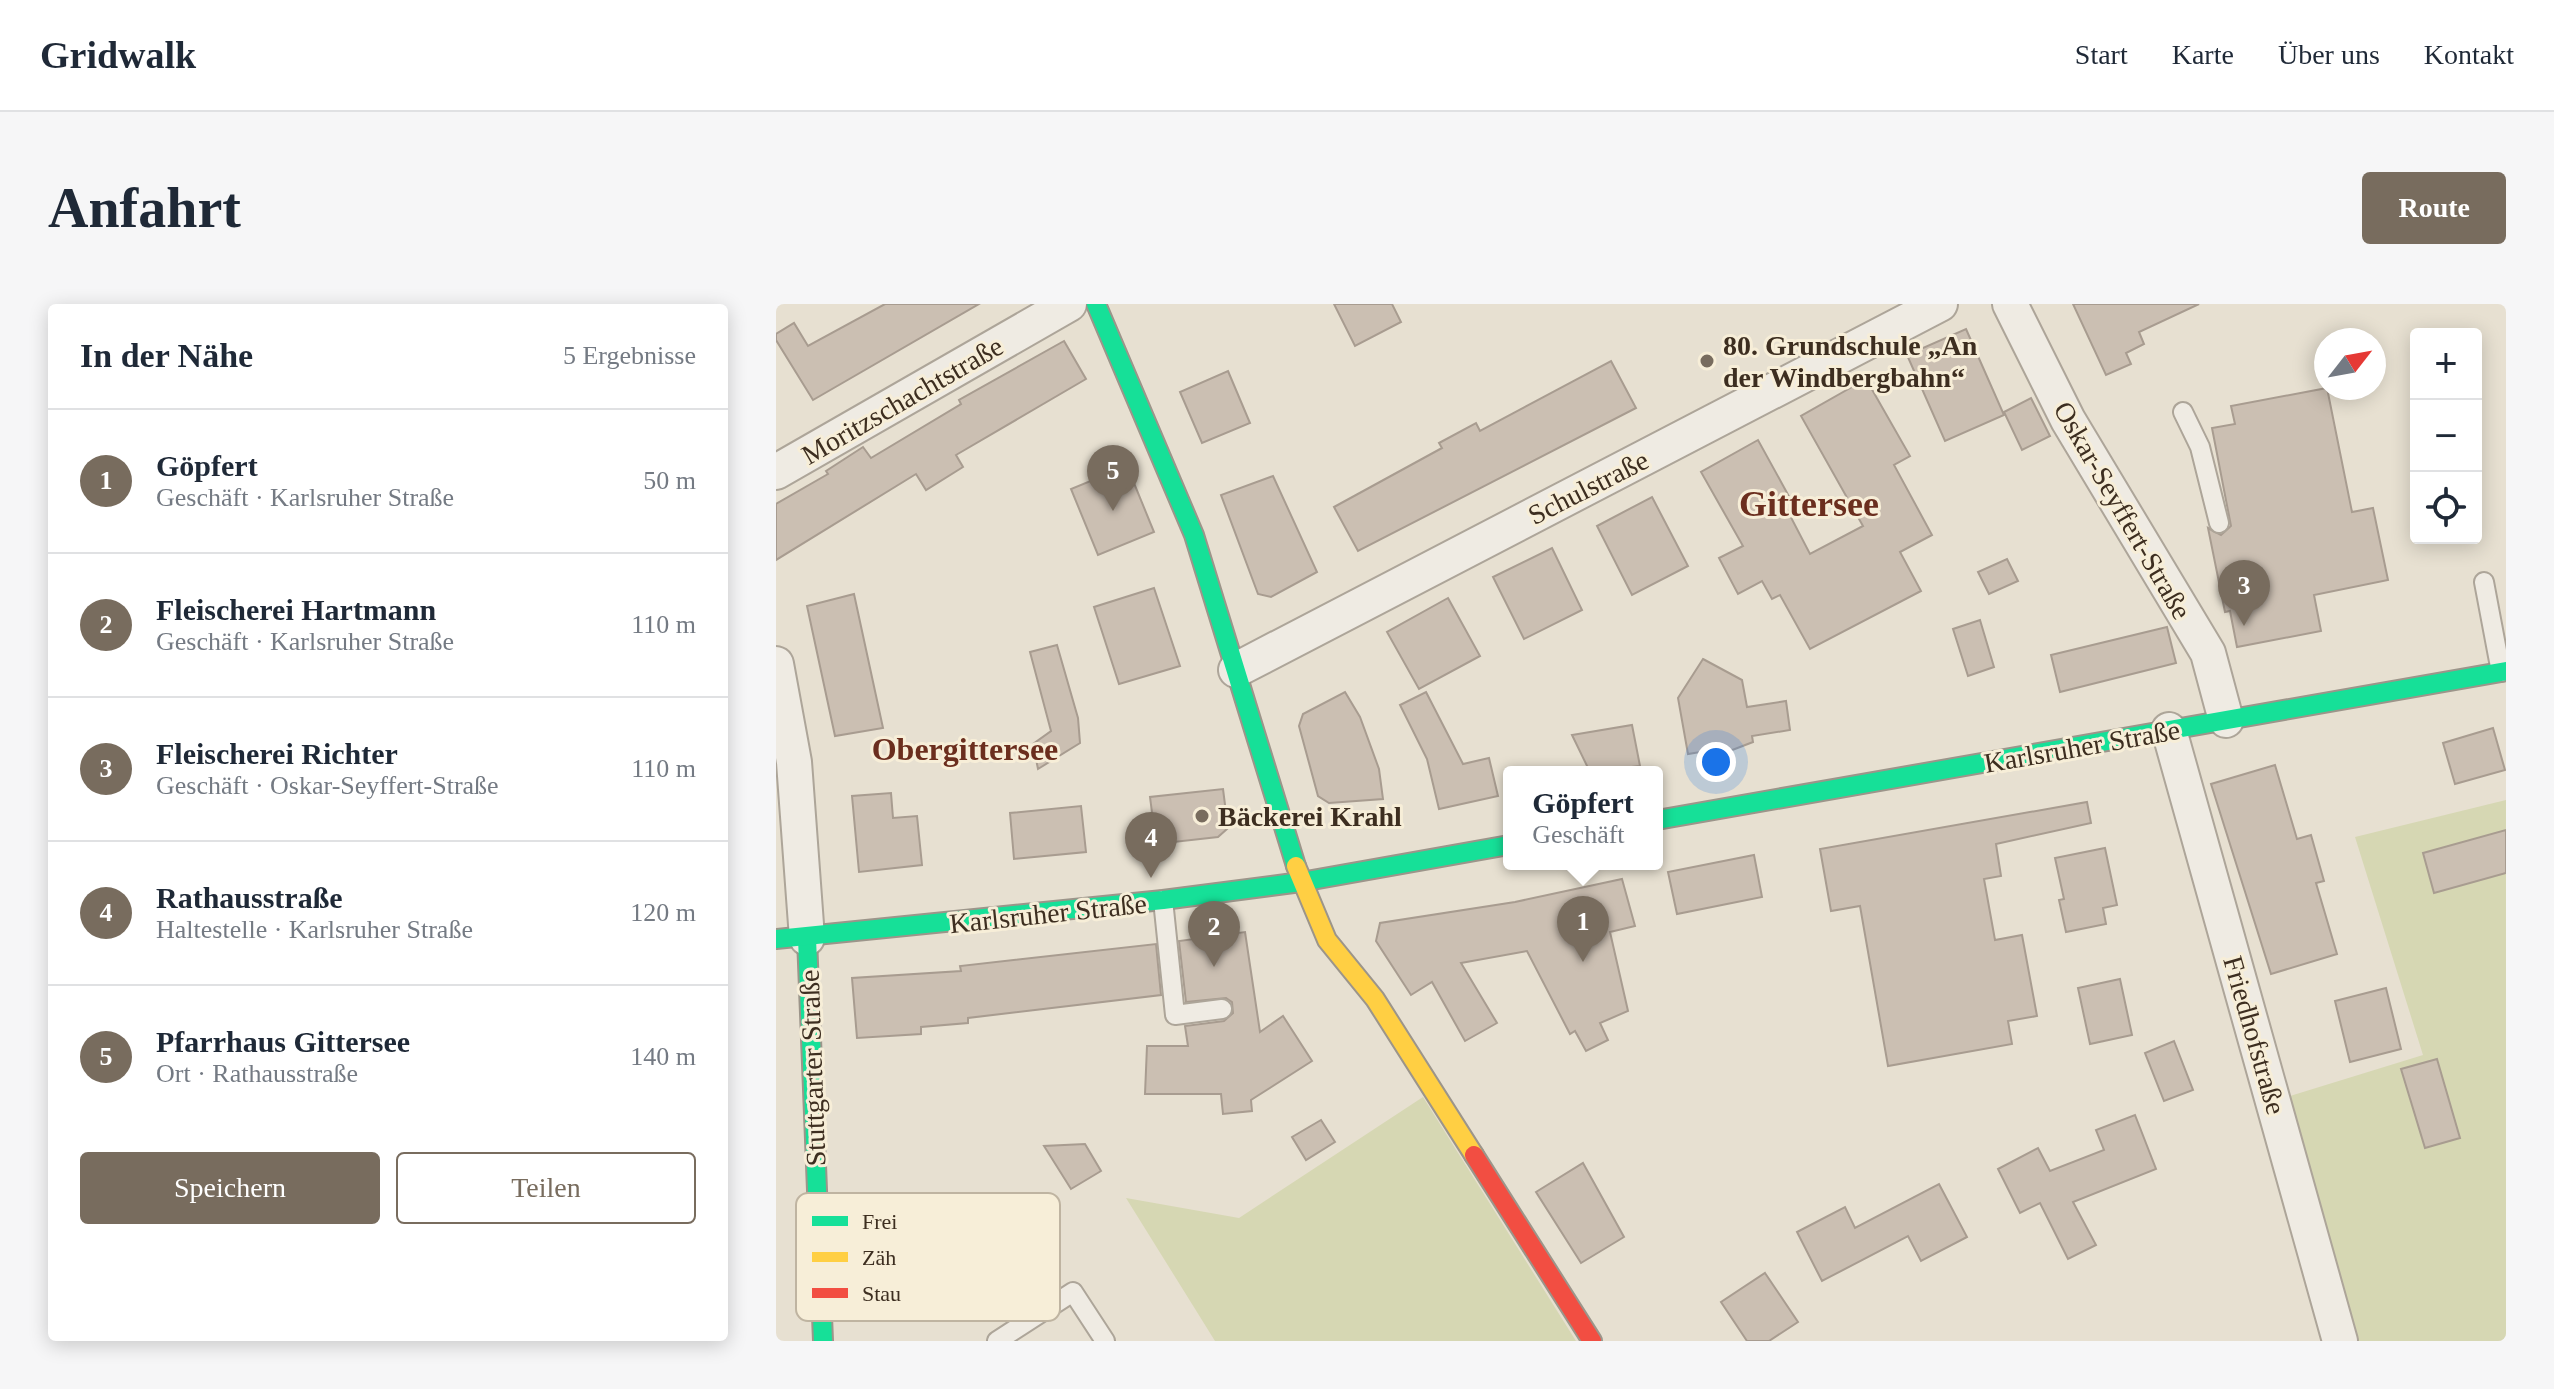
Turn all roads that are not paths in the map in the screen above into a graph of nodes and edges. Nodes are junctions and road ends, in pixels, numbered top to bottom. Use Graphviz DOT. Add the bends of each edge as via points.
graph roads {
  1 [pos="1069,304"];
  2 [pos="1096,304"];
  3 [pos="1940,304"];
  4 [pos="2010,304"];
  5 [pos="2183,412"];
  6 [pos="776,472"];
  7 [pos="2219,523"];
  8 [pos="2484,582"];
  9 [pos="776,664"];
  10 [pos="1236,670"];
  11 [pos="2504,672"];
  12 [pos="2226,720"];
  13 [pos="2169,730"];
  14 [pos="1663,819"];
  15 [pos="1503,846"];
  16 [pos="1301,882"];
  17 [pos="1163,900"];
  18 [pos="791,939"];
  19 [pos="1222,1009"];
  20 [pos="811,1193"];
  21 [pos="1060,1300"];
  22 [pos="821,1321"];
  23 [pos="1028,1321"];
  24 [pos="823,1341"];
  25 [pos="997,1341"];
  26 [pos="1105,1341"];
  27 [pos="1592,1341"];
  28 [pos="2340,1341"];
  1 -- 6 [label="street, Moritzschachtstraße"];
  2 -- 10 [label="street" via="1194,535"];
  3 -- 10 [label="street, Schulstraße"];
  4 -- 12 [label="street, Oskar-Seyffert-Straße" via="2068,420 2208,653"];
  5 -- 7 [label="lane" via="2200,447"];
  8 -- 11 [label="lane"];
  9 -- 18 [label="street" via="794,762"];
  10 -- 16 [label="street"];
  11 -- 12 [label="street, Karlsruher Straße"];
  12 -- 13 [label="street, Karlsruher Straße"];
  13 -- 14 [label="street, Karlsruher Straße"];
  13 -- 28 [label="street, Friedhofstraße"];
  15 -- 16 [label="street, Karlsruher Straße"];
  16 -- 17 [label="street, Karlsruher Straße"];
  16 -- 27 [label="street" via="1327,940 1375,999"];
  17 -- 18 [label="street, Karlsruher Straße"];
  17 -- 19 [label="lane" via="1175,1015"];
  18 -- 20 [label="street, Stuttgarter Straße"];
  21 -- 26 [label="lane" via="1073,1292"];
  22 -- 24 [label="street, Stuttgarter Straße"];
  23 -- 25 [label="lane"];
}
